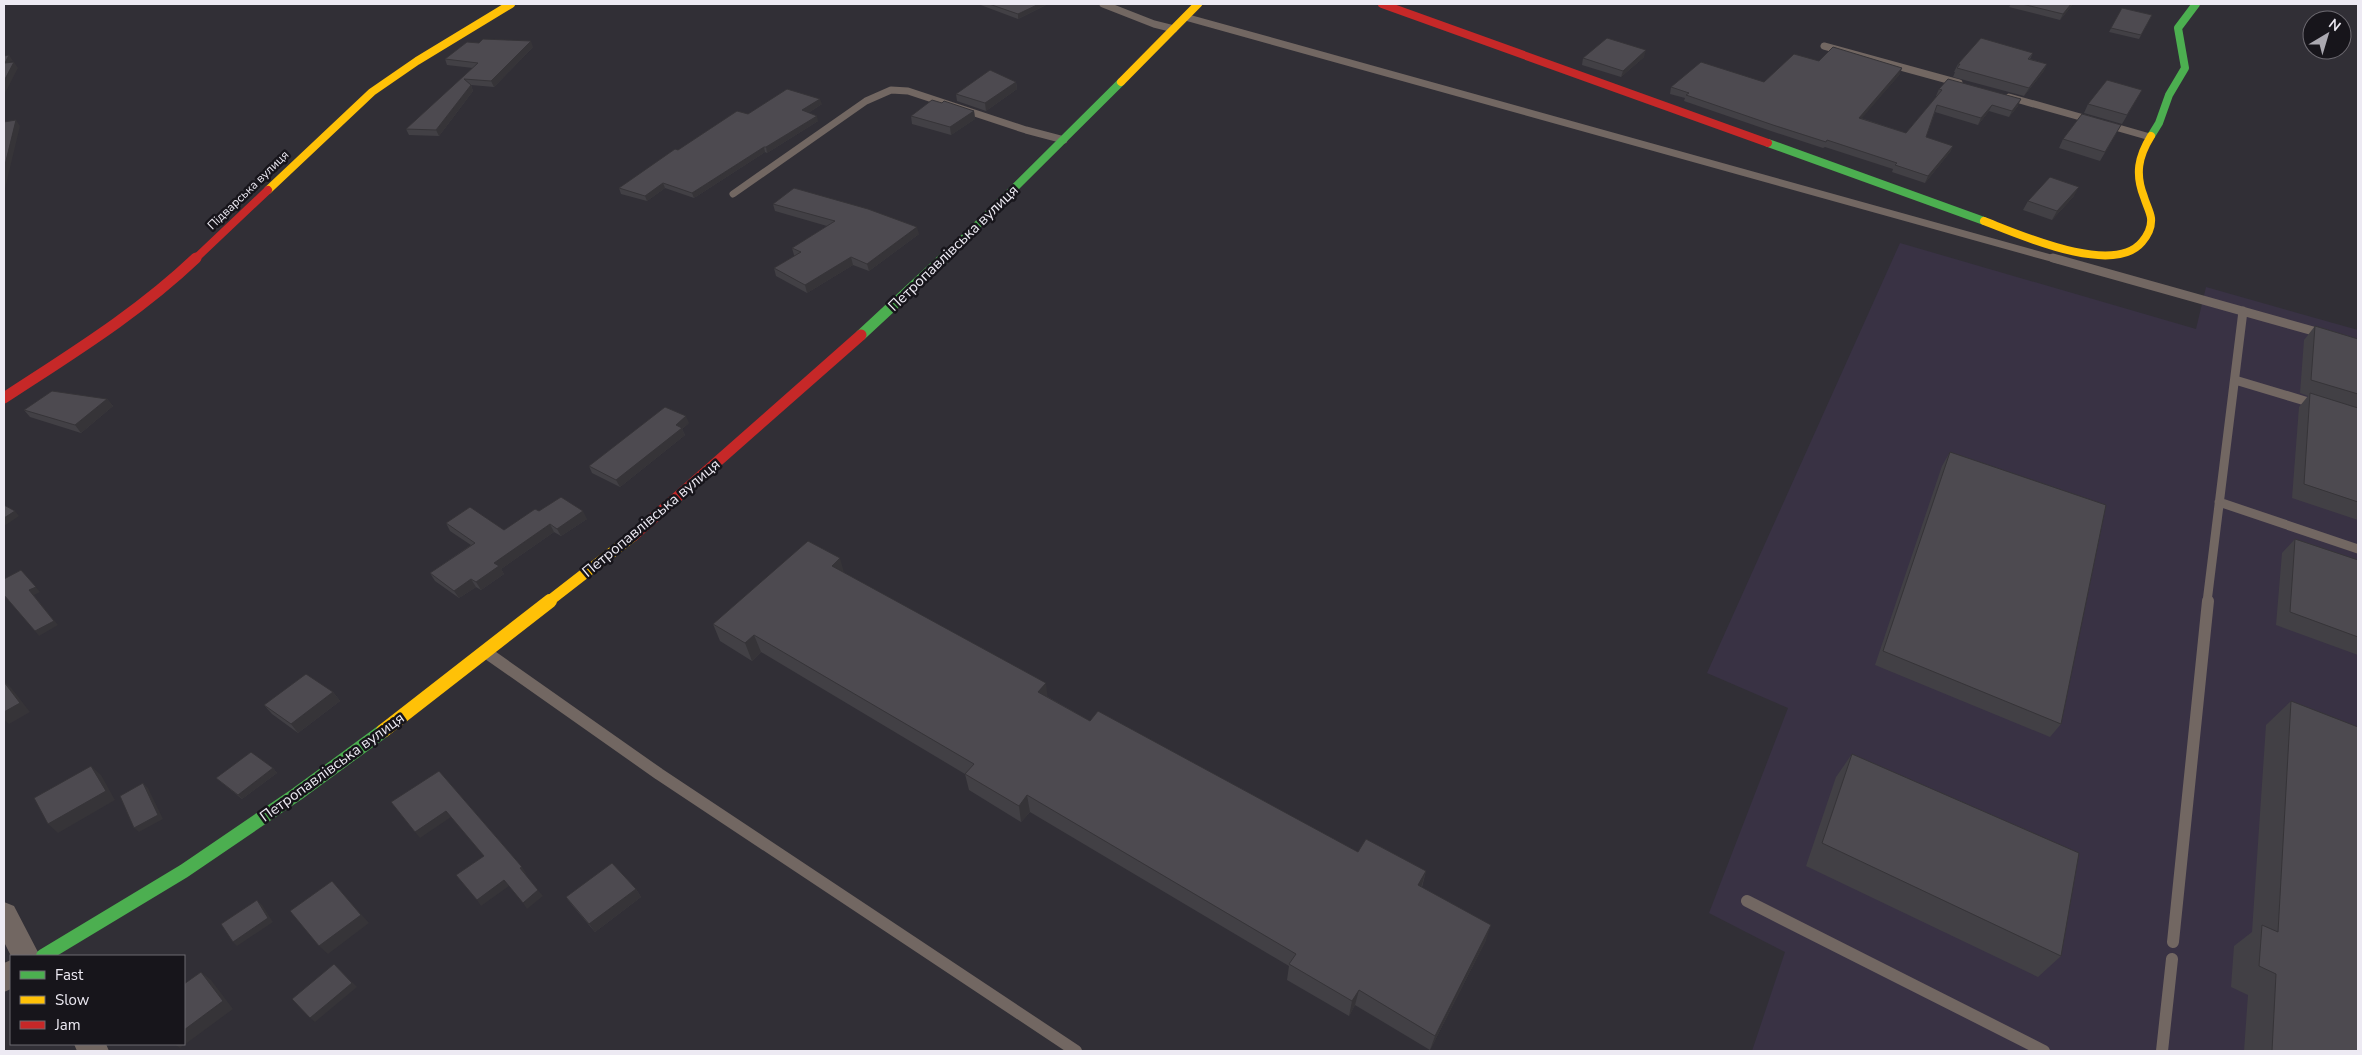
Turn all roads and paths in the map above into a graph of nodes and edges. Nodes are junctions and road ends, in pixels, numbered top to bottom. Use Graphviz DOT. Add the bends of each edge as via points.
graph roads {
  1 [pos="511,4"];
  2 [pos="1102,4"];
  3 [pos="1198,4"];
  4 [pos="1382,4"];
  5 [pos="2196,4"];
  6 [pos="1186,17"];
  7 [pos="1174,29"];
  8 [pos="1824,46"];
  9 [pos="1963,84"];
  10 [pos="2000,94"];
  11 [pos="2150,137"];
  12 [pos="1064,140"];
  13 [pos="733,194"];
  14 [pos="2243,312"];
  15 [pos="2330,336"];
  16 [pos="2235,380"];
  17 [pos="4,398"];
  18 [pos="2320,406"];
  19 [pos="2219,502"];
  20 [pos="2358,549"];
  21 [pos="485,652"];
  22 [pos="1747,901"];
  23 [pos="4,915"];
  24 [pos="2173,942"];
  25 [pos="25,955"];
  26 [pos="45,955"];
  27 [pos="2172,959"];
  28 [pos="1076,1051"];
  29 [pos="2044,1051"];
  30 [pos="2162,1051"];
  1 -- 17 [label="street, Підварська вулиця" via="416,61 372,92 161,291"];
  2 -- 7 [label="lane"];
  3 -- 6 [label="street, Петропавлівська вулиця"];
  4 -- 11 [label="street" via="1871,182 2088,254 2122,256 2140,246 2151,228 2136,174 2137,164"];
  5 -- 11 [label="street" via="2178,30 2185,61 2183,73 2168,96 2162,117"];
  6 -- 7 [label="street, Петропавлівська вулиця"];
  6 -- 14 [label="lane"];
  7 -- 12 [label="street, Петропавлівська вулиця"];
  8 -- 9 [label="lane"];
  10 -- 11 [label="lane"];
  12 -- 13 [label="lane" via="908,91 891,90 853,109"];
  12 -- 21 [label="street, Петропавлівська вулиця" via="971,233 815,377 633,536"];
  14 -- 15 [label="lane"];
  14 -- 16 [label="lane"];
  16 -- 18 [label="lane"];
  16 -- 19 [label="lane"];
  19 -- 20 [label="lane"];
  19 -- 24 [label="lane"];
  21 -- 26 [label="street, Петропавлівська вулиця" via="357,751 234,838 129,906"];
  21 -- 28 [label="lane" via="667,779"];
  22 -- 29 [label="lane"];
  23 -- 25 [label="street"];
  27 -- 30 [label="lane"];
}
